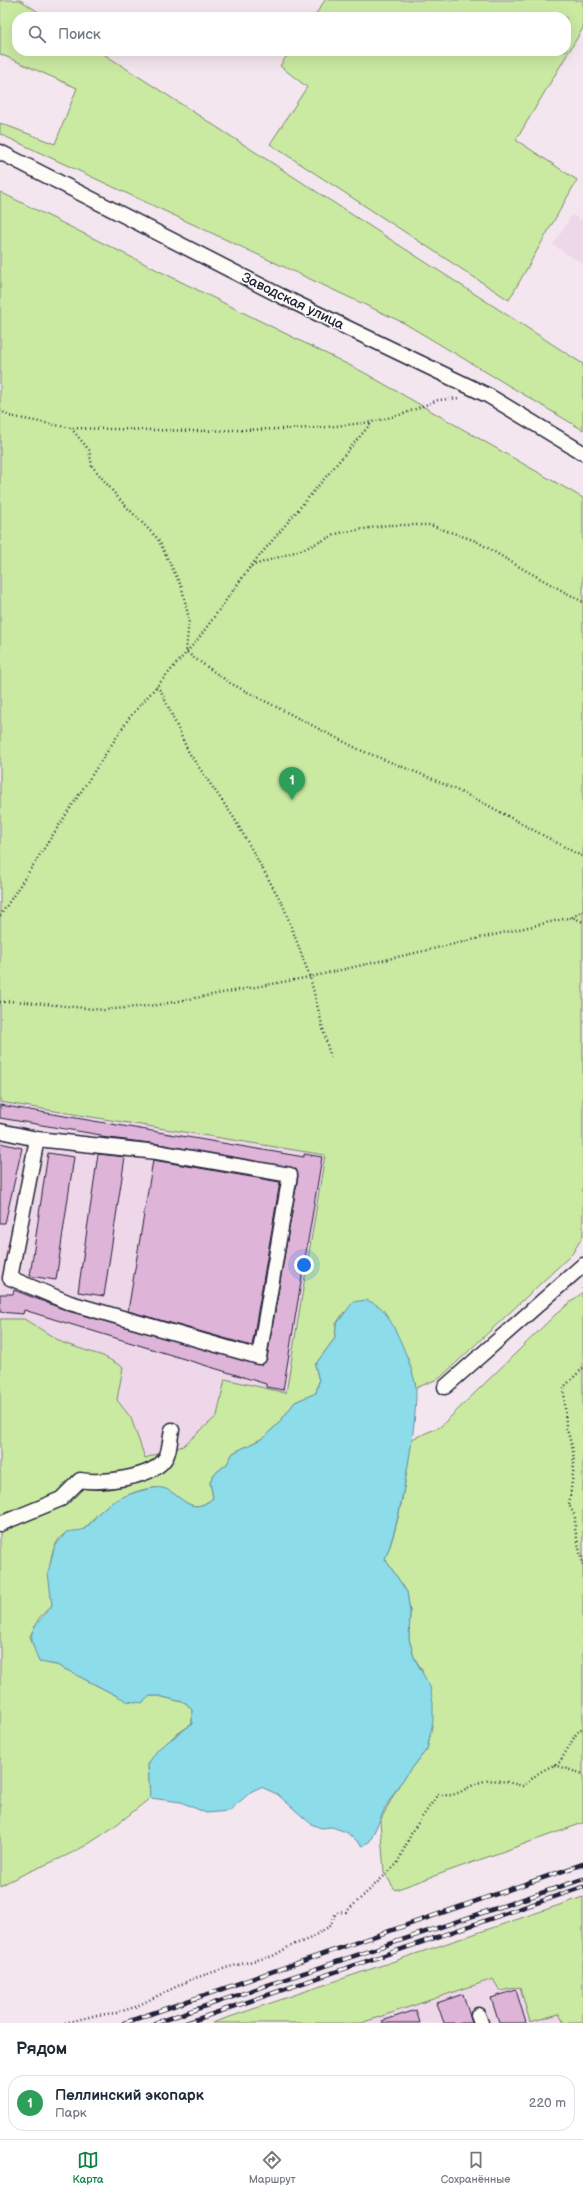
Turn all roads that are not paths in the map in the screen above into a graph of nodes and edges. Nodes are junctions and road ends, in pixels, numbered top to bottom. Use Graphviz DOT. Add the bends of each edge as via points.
graph roads {
  1 [pos="0,152"];
  2 [pos="583,453"];
  3 [pos="0,1131"];
  4 [pos="37,1139"];
  5 [pos="583,1265"];
  6 [pos="445,1387"];
  7 [pos="172,1430"];
  8 [pos="0,1524"];
  1 -- 2 [label="street, Заводская улица" via="281,296 489,396"];
  3 -- 4 [label="street"];
  4 -- 4 [label="street" via="157,1152 290,1175 259,1357 70,1302 10,1278"];
  5 -- 6 [label="street"];
  7 -- 8 [label="street" via="166,1457 154,1469 121,1480 80,1480 61,1499"];
}
